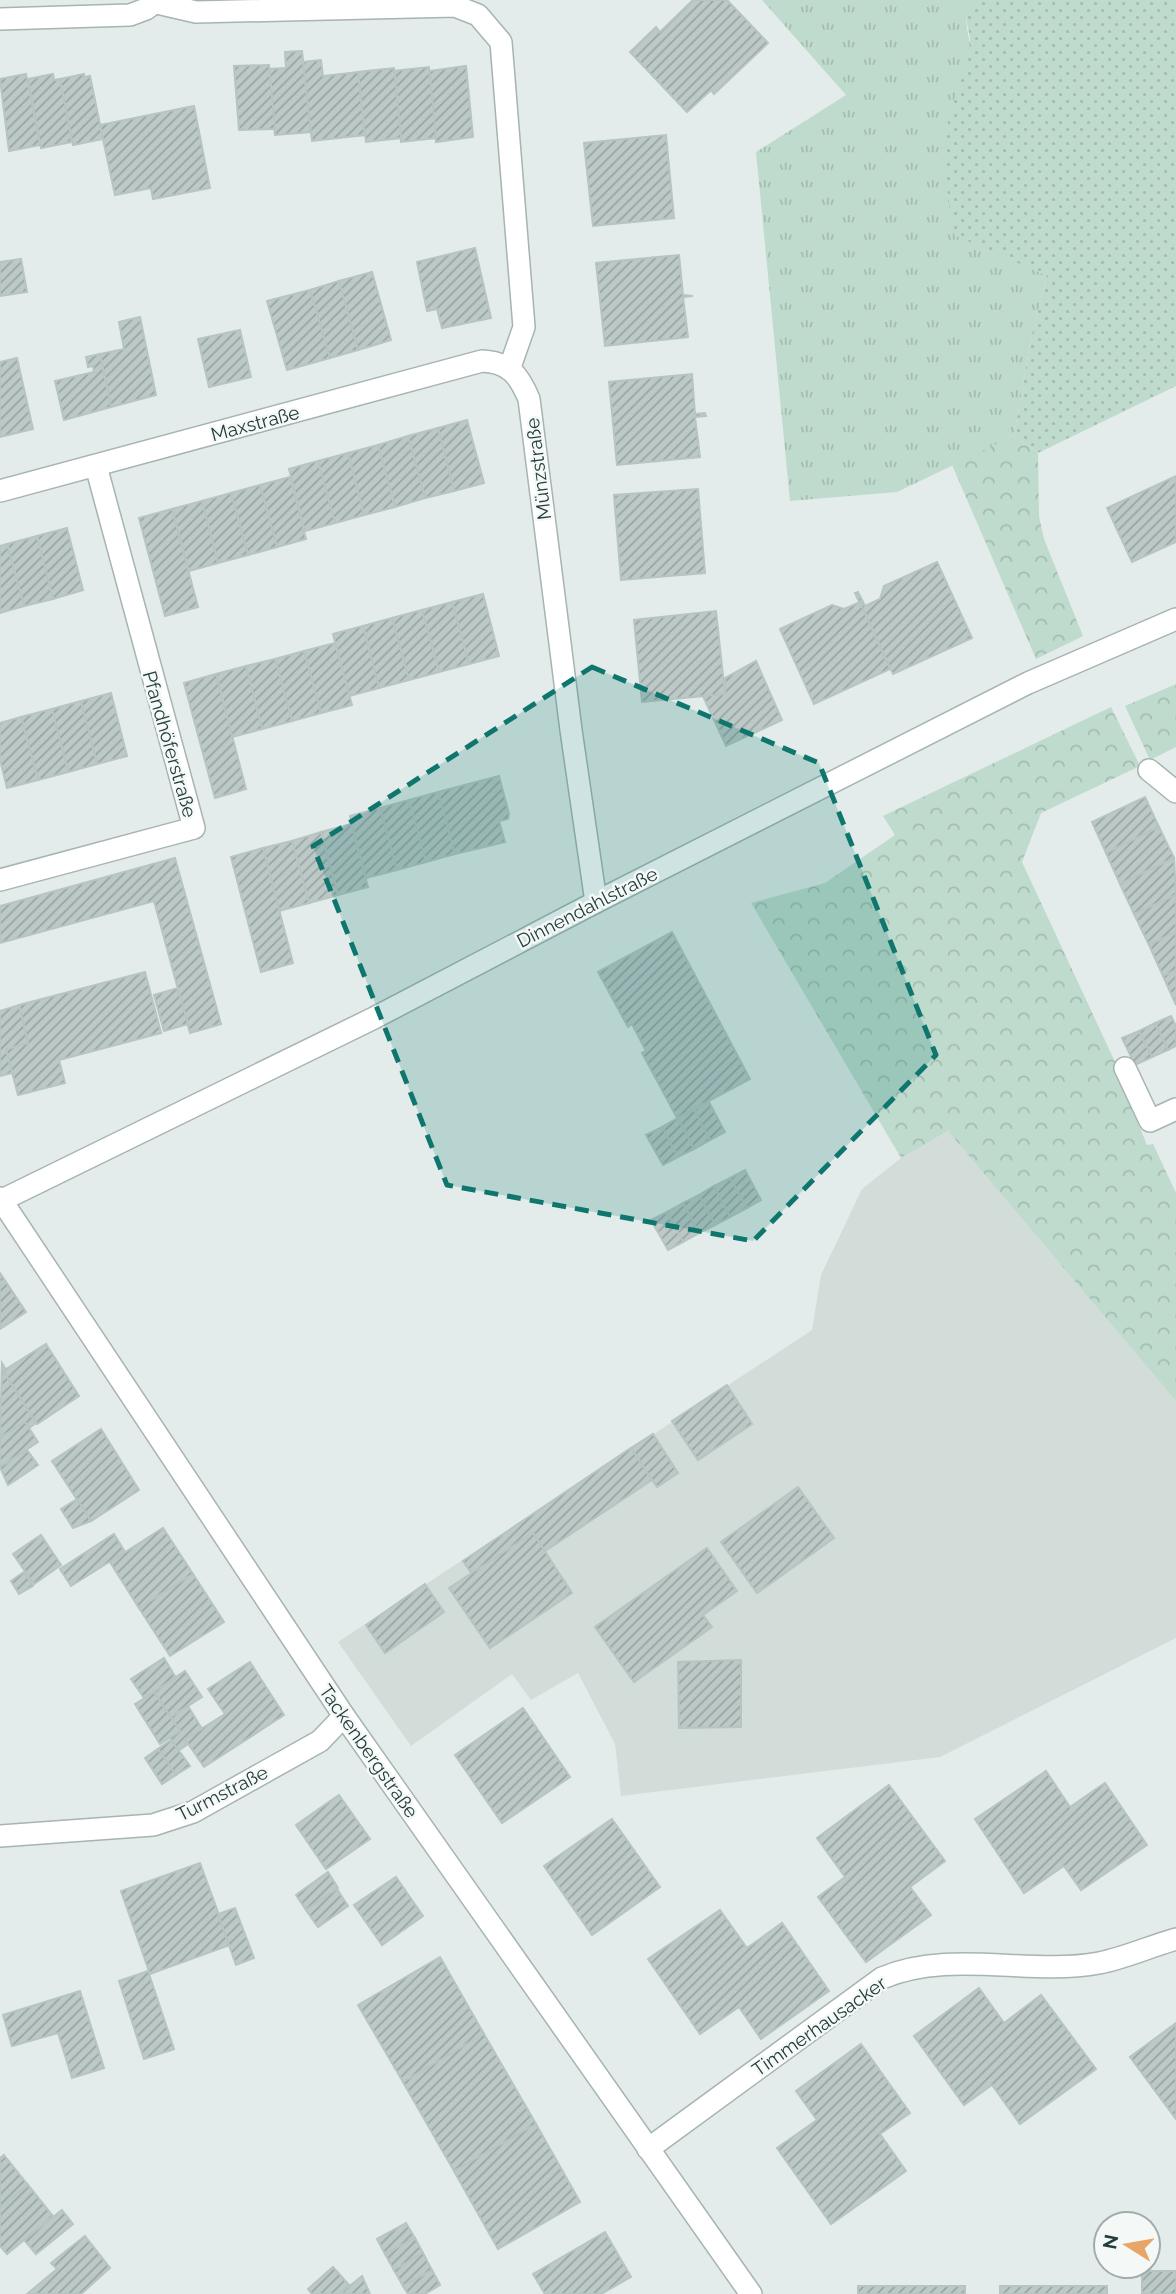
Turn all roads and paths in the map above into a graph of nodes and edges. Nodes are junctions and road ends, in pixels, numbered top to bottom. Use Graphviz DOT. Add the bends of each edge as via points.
graph roads {
  1 [pos="157,1"];
  2 [pos="0,19"];
  3 [pos="510,367"];
  4 [pos="96,466"];
  5 [pos="0,491"];
  6 [pos="1176,619"];
  7 [pos="1149,770"];
  8 [pos="1176,792"];
  9 [pos="0,880"];
  10 [pos="596,902"];
  11 [pos="1125,1068"];
  12 [pos="1176,1109"];
  13 [pos="0,1200"];
  14 [pos="344,1716"];
  15 [pos="0,1836"];
  16 [pos="1176,1939"];
  17 [pos="648,2149"];
  18 [pos="751,2294"];
  1 -- 2 [label="street" via="130,15"];
  1 -- 3 [label="street" via="196,12 455,6 478,15 500,42 524,327"];
  3 -- 4 [label="street, Maxstraße" via="482,361"];
  3 -- 10 [label="street, Münzstraße" via="522,380 529,399"];
  4 -- 5 [label="street, Maxstraße"];
  4 -- 9 [label="street, Pfandhöferstraße" via="194,828"];
  6 -- 10 [label="street, Dinnendahlstraße" via="1028,683"];
  7 -- 8 [label="street"];
  10 -- 13 [label="street, Dinnendahlstraße" via="374,1018"];
  11 -- 12 [label="street" via="1150,1121"];
  13 -- 14 [label="street, Tackenbergstraße"];
  14 -- 15 [label="street, Turmstraße" via="320,1741 193,1812 153,1825"];
  14 -- 17 [label="street, Tackenbergstraße"];
  16 -- 17 [label="street, Timmerhausacker" via="1099,1963 981,1962 900,1971 882,1978"];
  17 -- 18 [label="street, Tackenbergstraße"];
}
